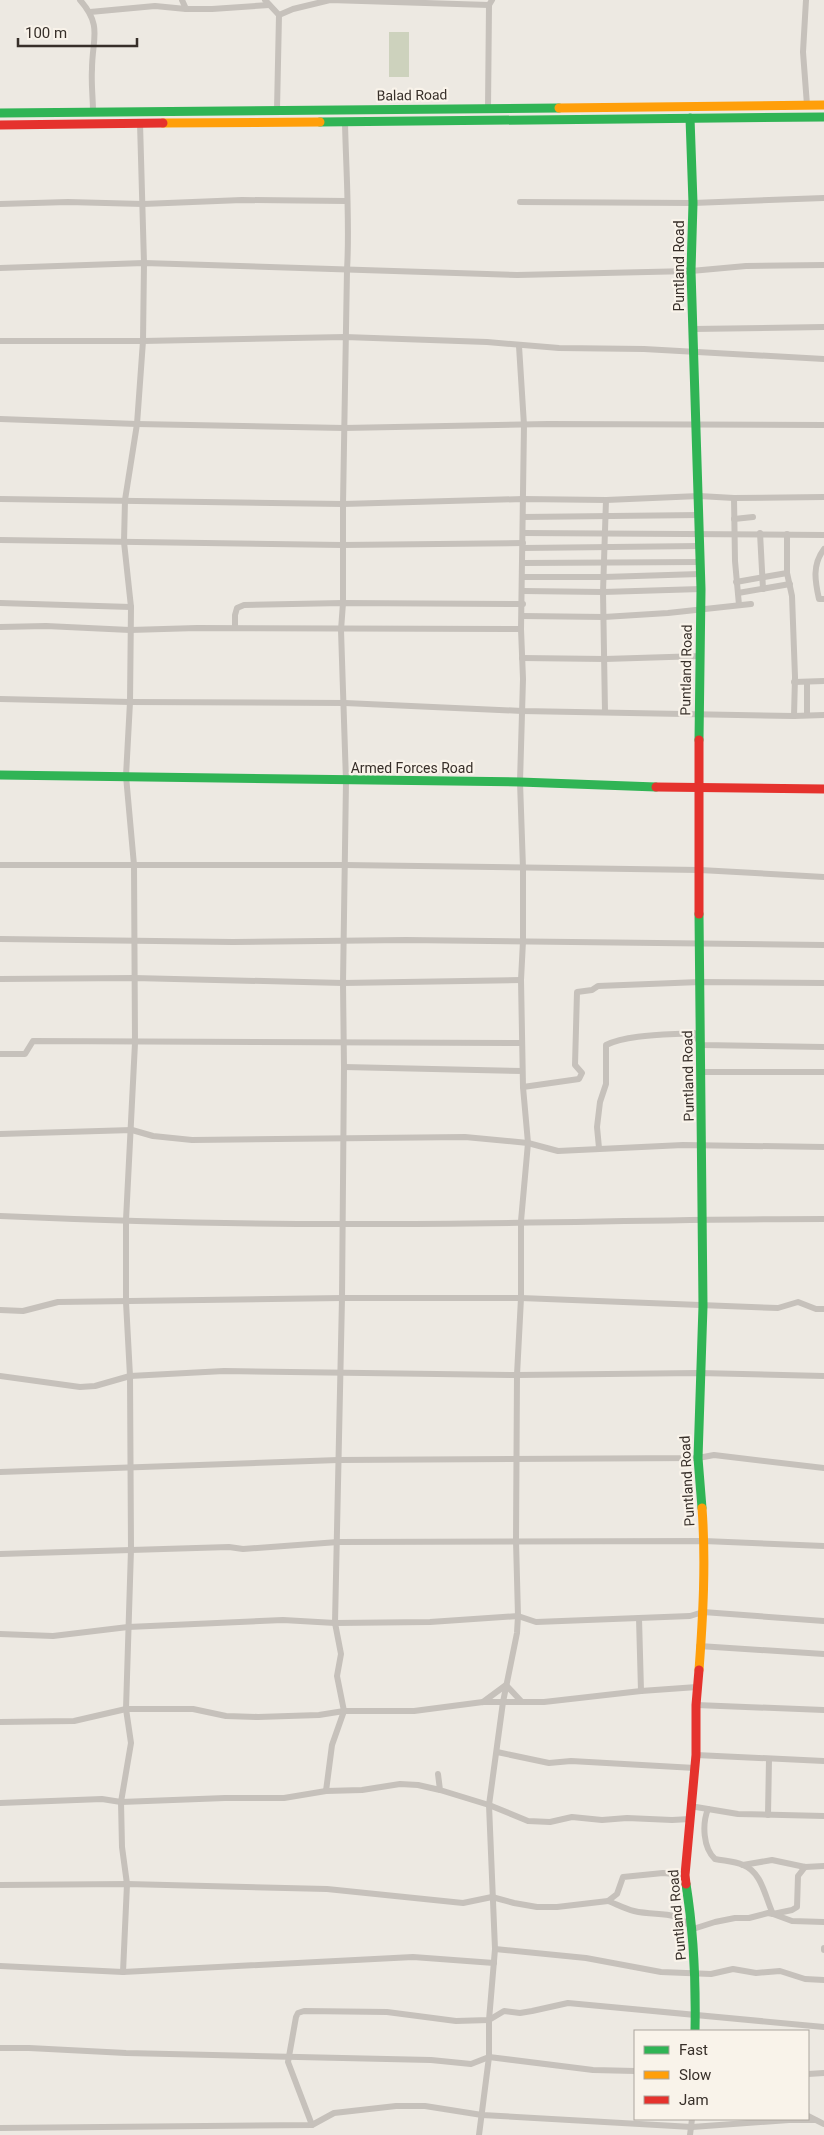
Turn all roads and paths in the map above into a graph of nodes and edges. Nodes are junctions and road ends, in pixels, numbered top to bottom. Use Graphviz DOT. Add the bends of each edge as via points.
graph roads {
  1 [pos="80,0"];
  2 [pos="182,0"];
  3 [pos="330,0"];
  4 [pos="806,0"];
  5 [pos="447,1"];
  6 [pos="267,2"];
  7 [pos="491,3"];
  8 [pos="186,8"];
  9 [pos="90,12"];
  10 [pos="279,15"];
  11 [pos="807,105"];
  12 [pos="824,105"];
  13 [pos="488,108"];
  14 [pos="277,110"];
  15 [pos="94,112"];
  16 [pos="0,113"];
  17 [pos="824,117"];
  18 [pos="690,118"];
  19 [pos="345,122"];
  20 [pos="140,123"];
  21 [pos="0,125"];
  22 [pos="824,198"];
  23 [pos="346,201"];
  24 [pos="520,202"];
  25 [pos="693,203"];
  26 [pos="0,204"];
  27 [pos="143,204"];
  28 [pos="144,263"];
  29 [pos="824,265"];
  30 [pos="0,268"];
  31 [pos="347,270"];
  32 [pos="691,271"];
  33 [pos="824,327"];
  34 [pos="693,329"];
  35 [pos="345,337"];
  36 [pos="0,341"];
  37 [pos="143,341"];
  38 [pos="519,346"];
  39 [pos="693,352"];
  40 [pos="824,359"];
  41 [pos="0,419"];
  42 [pos="137,424"];
  43 [pos="524,425"];
  44 [pos="696,425"];
  45 [pos="824,425"];
  46 [pos="344,428"];
  47 [pos="699,496"];
  48 [pos="824,496"];
  49 [pos="734,498"];
  50 [pos="0,499"];
  51 [pos="523,499"];
  52 [pos="125,500"];
  53 [pos="606,500"];
  54 [pos="343,504"];
  55 [pos="700,515"];
  56 [pos="523,517"];
  57 [pos="605,517"];
  58 [pos="753,517"];
  59 [pos="734,519"];
  60 [pos="523,533"];
  61 [pos="605,533"];
  62 [pos="700,533"];
  63 [pos="734,533"];
  64 [pos="760,533"];
  65 [pos="787,534"];
  66 [pos="824,535"];
  67 [pos="0,540"];
  68 [pos="124,542"];
  69 [pos="342,545"];
  70 [pos="523,545"];
  71 [pos="700,546"];
  72 [pos="604,548"];
  73 [pos="824,549"];
  74 [pos="700,562"];
  75 [pos="522,563"];
  76 [pos="604,563"];
  77 [pos="788,573"];
  78 [pos="700,574"];
  79 [pos="522,577"];
  80 [pos="604,577"];
  81 [pos="762,577"];
  82 [pos="736,582"];
  83 [pos="790,584"];
  84 [pos="701,589"];
  85 [pos="763,589"];
  86 [pos="523,591"];
  87 [pos="603,592"];
  88 [pos="738,593"];
  89 [pos="824,599"];
  90 [pos="0,603"];
  91 [pos="343,603"];
  92 [pos="522,604"];
  93 [pos="751,604"];
  94 [pos="739,605"];
  95 [pos="131,607"];
  96 [pos="700,609"];
  97 [pos="522,616"];
  98 [pos="604,617"];
  99 [pos="0,628"];
  100 [pos="235,628"];
  101 [pos="521,629"];
  102 [pos="130,630"];
  103 [pos="341,630"];
  104 [pos="701,656"];
  105 [pos="522,658"];
  106 [pos="605,660"];
  107 [pos="824,681"];
  108 [pos="794,682"];
  109 [pos="807,683"];
  110 [pos="0,699"];
  111 [pos="130,702"];
  112 [pos="345,703"];
  113 [pos="522,711"];
  114 [pos="605,712"];
  115 [pos="699,714"];
  116 [pos="807,714"];
  117 [pos="824,714"];
  118 [pos="794,716"];
  119 [pos="0,775"];
  120 [pos="126,776"];
  121 [pos="346,781"];
  122 [pos="520,782"];
  123 [pos="698,788"];
  124 [pos="824,789"];
  125 [pos="134,864"];
  126 [pos="0,865"];
  127 [pos="345,865"];
  128 [pos="523,868"];
  129 [pos="700,870"];
  130 [pos="824,877"];
  131 [pos="0,939"];
  132 [pos="345,939"];
  133 [pos="135,941"];
  134 [pos="523,941"];
  135 [pos="700,942"];
  136 [pos="824,945"];
  137 [pos="134,978"];
  138 [pos="0,979"];
  139 [pos="521,980"];
  140 [pos="700,982"];
  141 [pos="343,983"];
  142 [pos="824,983"];
  143 [pos="344,1042"];
  144 [pos="136,1043"];
  145 [pos="522,1043"];
  146 [pos="701,1045"];
  147 [pos="824,1047"];
  148 [pos="0,1054"];
  149 [pos="344,1067"];
  150 [pos="522,1071"];
  151 [pos="702,1072"];
  152 [pos="824,1072"];
  153 [pos="523,1087"];
  154 [pos="132,1130"];
  155 [pos="0,1134"];
  156 [pos="343,1139"];
  157 [pos="528,1143"];
  158 [pos="702,1145"];
  159 [pos="824,1147"];
  160 [pos="599,1148"];
  161 [pos="0,1216"];
  162 [pos="702,1219"];
  163 [pos="824,1219"];
  164 [pos="126,1220"];
  165 [pos="521,1221"];
  166 [pos="342,1224"];
  167 [pos="342,1298"];
  168 [pos="521,1298"];
  169 [pos="126,1302"];
  170 [pos="703,1306"];
  171 [pos="824,1309"];
  172 [pos="0,1310"];
  173 [pos="340,1373"];
  174 [pos="699,1373"];
  175 [pos="517,1375"];
  176 [pos="0,1376"];
  177 [pos="130,1376"];
  178 [pos="824,1376"];
  179 [pos="698,1458"];
  180 [pos="338,1460"];
  181 [pos="517,1460"];
  182 [pos="130,1468"];
  183 [pos="824,1468"];
  184 [pos="0,1472"];
  185 [pos="516,1541"];
  186 [pos="704,1541"];
  187 [pos="338,1542"];
  188 [pos="824,1546"];
  189 [pos="131,1548"];
  190 [pos="0,1554"];
  191 [pos="703,1612"];
  192 [pos="518,1616"];
  193 [pos="639,1618"];
  194 [pos="824,1621"];
  195 [pos="335,1623"];
  196 [pos="128,1627"];
  197 [pos="0,1634"];
  198 [pos="699,1646"];
  199 [pos="824,1654"];
  200 [pos="506,1685"];
  201 [pos="697,1687"];
  202 [pos="641,1691"];
  203 [pos="521,1701"];
  204 [pos="483,1702"];
  205 [pos="503,1702"];
  206 [pos="696,1705"];
  207 [pos="126,1709"];
  208 [pos="824,1710"];
  209 [pos="344,1711"];
  210 [pos="0,1722"];
  211 [pos="497,1752"];
  212 [pos="696,1755"];
  213 [pos="769,1759"];
  214 [pos="824,1761"];
  215 [pos="694,1768"];
  216 [pos="438,1774"];
  217 [pos="440,1790"];
  218 [pos="326,1792"];
  219 [pos="121,1802"];
  220 [pos="0,1803"];
  221 [pos="489,1805"];
  222 [pos="690,1806"];
  223 [pos="708,1809"];
  224 [pos="768,1815"];
  225 [pos="824,1816"];
  226 [pos="690,1819"];
  227 [pos="743,1865"];
  228 [pos="824,1866"];
  229 [pos="805,1867"];
  230 [pos="685,1876"];
  231 [pos="127,1884"];
  232 [pos="0,1885"];
  233 [pos="492,1896"];
  234 [pos="608,1901"];
  235 [pos="772,1914"];
  236 [pos="824,1922"];
  237 [pos="693,1930"];
  238 [pos="495,1949"];
  239 [pos="494,1962"];
  240 [pos="0,1966"];
  241 [pos="123,1972"];
  242 [pos="696,1973"];
  243 [pos="824,1980"];
  244 [pos="695,2015"];
  245 [pos="489,2020"];
  246 [pos="824,2028"];
  247 [pos="695,2030"];
  248 [pos="0,2048"];
  249 [pos="288,2057"];
  250 [pos="489,2057"];
  251 [pos="634,2071"];
  252 [pos="824,2073"];
  253 [pos="809,2074"];
  254 [pos="482,2115"];
  255 [pos="809,2117"];
  256 [pos="692,2120"];
  257 [pos="815,2120"];
  258 [pos="824,2124"];
  259 [pos="312,2125"];
  260 [pos="692,2127"];
  261 [pos="0,2128"];
  262 [pos="479,2135"];
  263 [pos="690,2135"];
  1 -- 9 [label="street"];
  2 -- 8 [label="street"];
  3 -- 5 [label="street"];
  3 -- 10 [label="street"];
  4 -- 11 [label="street" via="803,52"];
  5 -- 7 [label="street" via="464,6"];
  6 -- 8 [label="street" via="212,9"];
  6 -- 10 [label="street"];
  7 -- 13 [label="street"];
  8 -- 9 [label="street" via="156,6"];
  9 -- 15 [label="street" via="96,32 92,69"];
  10 -- 14 [label="street"];
  11 -- 12 [label="main road, Balad Road"];
  11 -- 13 [label="main road, Balad Road"];
  13 -- 14 [label="main road, Balad Road"];
  14 -- 15 [label="main road, Balad Road"];
  15 -- 16 [label="main road, Balad Road"];
  17 -- 18 [label="main road, Balad Road"];
  18 -- 19 [label="main road, Balad Road"];
  18 -- 25 [label="main road, Puntland Road"];
  19 -- 20 [label="main road, Balad Road"];
  19 -- 23 [label="street"];
  20 -- 21 [label="main road, Balad Road"];
  20 -- 27 [label="street"];
  22 -- 25 [label="street"];
  23 -- 27 [label="street" via="242,200"];
  23 -- 31 [label="street" via="349,234"];
  24 -- 25 [label="street"];
  25 -- 32 [label="main road, Puntland Road"];
  26 -- 27 [label="street"];
  27 -- 28 [label="street"];
  28 -- 30 [label="street"];
  28 -- 31 [label="street"];
  28 -- 37 [label="street"];
  29 -- 32 [label="street" via="746,266"];
  31 -- 32 [label="street" via="517,275"];
  31 -- 35 [label="street"];
  32 -- 34 [label="main road, Puntland Road"];
  33 -- 34 [label="street"];
  34 -- 39 [label="main road, Puntland Road"];
  35 -- 37 [label="street"];
  35 -- 38 [label="street"];
  35 -- 46 [label="street"];
  36 -- 37 [label="street"];
  37 -- 42 [label="street"];
  38 -- 39 [label="street"];
  38 -- 43 [label="street"];
  39 -- 40 [label="street"];
  39 -- 44 [label="main road, Puntland Road"];
  41 -- 42 [label="street"];
  42 -- 46 [label="street"];
  42 -- 52 [label="street"];
  43 -- 44 [label="street"];
  43 -- 46 [label="street"];
  43 -- 51 [label="street"];
  44 -- 45 [label="street"];
  44 -- 47 [label="main road, Puntland Road"];
  46 -- 54 [label="street"];
  47 -- 49 [label="street"];
  47 -- 53 [label="street"];
  47 -- 55 [label="main road, Puntland Road"];
  48 -- 49 [label="street"];
  49 -- 59 [label="street"];
  50 -- 52 [label="street"];
  51 -- 53 [label="street"];
  51 -- 54 [label="street"];
  51 -- 56 [label="street"];
  52 -- 54 [label="street"];
  52 -- 68 [label="street"];
  53 -- 57 [label="street"];
  54 -- 69 [label="street"];
  55 -- 57 [label="street"];
  55 -- 62 [label="main road, Puntland Road"];
  56 -- 57 [label="street"];
  56 -- 60 [label="street"];
  57 -- 61 [label="street"];
  58 -- 59 [label="street"];
  59 -- 63 [label="street"];
  60 -- 61 [label="street"];
  60 -- 70 [label="street"];
  61 -- 62 [label="street"];
  61 -- 72 [label="street"];
  62 -- 63 [label="street"];
  62 -- 71 [label="main road, Puntland Road"];
  63 -- 64 [label="street"];
  63 -- 82 [label="street"];
  64 -- 65 [label="street"];
  64 -- 81 [label="street"];
  65 -- 66 [label="street"];
  65 -- 77 [label="street"];
  67 -- 68 [label="street"];
  68 -- 69 [label="street"];
  68 -- 95 [label="street"];
  69 -- 70 [label="street"];
  69 -- 91 [label="street"];
  70 -- 72 [label="street"];
  70 -- 75 [label="street"];
  71 -- 72 [label="street"];
  71 -- 74 [label="main road, Puntland Road"];
  72 -- 76 [label="street"];
  73 -- 89 [label="street" via="814,570 819,599"];
  74 -- 76 [label="street"];
  74 -- 78 [label="main road, Puntland Road"];
  75 -- 76 [label="street"];
  75 -- 79 [label="street"];
  76 -- 80 [label="street"];
  77 -- 81 [label="street"];
  77 -- 83 [label="street"];
  78 -- 80 [label="street"];
  78 -- 84 [label="main road, Puntland Road"];
  79 -- 80 [label="street"];
  79 -- 86 [label="street"];
  80 -- 87 [label="street"];
  81 -- 82 [label="street"];
  81 -- 85 [label="street"];
  82 -- 88 [label="street"];
  83 -- 85 [label="street"];
  83 -- 108 [label="street"];
  84 -- 87 [label="street"];
  84 -- 96 [label="main road, Puntland Road"];
  85 -- 88 [label="street"];
  86 -- 87 [label="street"];
  86 -- 92 [label="street"];
  87 -- 98 [label="street"];
  88 -- 94 [label="street"];
  90 -- 95 [label="street"];
  91 -- 92 [label="street"];
  91 -- 100 [label="street" via="244,605 237,608"];
  91 -- 103 [label="street"];
  92 -- 97 [label="street"];
  93 -- 94 [label="street"];
  94 -- 96 [label="street"];
  95 -- 102 [label="street"];
  96 -- 98 [label="street"];
  96 -- 104 [label="main road, Puntland Road"];
  97 -- 98 [label="street"];
  97 -- 101 [label="street"];
  98 -- 106 [label="street"];
  99 -- 102 [label="street" via="46,626"];
  100 -- 102 [label="street"];
  100 -- 103 [label="street"];
  101 -- 103 [label="street"];
  101 -- 105 [label="street"];
  102 -- 111 [label="street"];
  103 -- 112 [label="street"];
  104 -- 106 [label="street"];
  104 -- 115 [label="main road, Puntland Road"];
  105 -- 106 [label="street"];
  105 -- 113 [label="street"];
  106 -- 114 [label="street"];
  107 -- 109 [label="street"];
  108 -- 109 [label="street"];
  108 -- 118 [label="street"];
  109 -- 116 [label="street"];
  110 -- 111 [label="street"];
  111 -- 112 [label="street"];
  111 -- 120 [label="street"];
  112 -- 113 [label="street"];
  112 -- 121 [label="street"];
  113 -- 114 [label="street"];
  113 -- 122 [label="street"];
  114 -- 115 [label="street"];
  115 -- 118 [label="street"];
  115 -- 123 [label="main road, Puntland Road"];
  116 -- 117 [label="street"];
  116 -- 118 [label="street"];
  119 -- 120 [label="main road, Armed Forces Road"];
  120 -- 121 [label="main road, Armed Forces Road"];
  120 -- 125 [label="street"];
  121 -- 122 [label="main road, Armed Forces Road"];
  121 -- 127 [label="street"];
  122 -- 123 [label="main road, Armed Forces Road"];
  122 -- 128 [label="street"];
  123 -- 124 [label="main road, Armed Forces Road"];
  123 -- 129 [label="main road, Puntland Road"];
  125 -- 126 [label="street"];
  125 -- 127 [label="street"];
  125 -- 133 [label="street"];
  127 -- 128 [label="street"];
  127 -- 132 [label="street"];
  128 -- 129 [label="street"];
  128 -- 134 [label="street"];
  129 -- 130 [label="street"];
  129 -- 135 [label="main road, Puntland Road"];
  131 -- 133 [label="street"];
  132 -- 133 [label="street"];
  132 -- 134 [label="street"];
  132 -- 141 [label="street"];
  133 -- 137 [label="street"];
  134 -- 135 [label="street"];
  134 -- 139 [label="street"];
  135 -- 136 [label="street"];
  135 -- 140 [label="main road, Puntland Road"];
  137 -- 138 [label="street"];
  137 -- 141 [label="street"];
  137 -- 144 [label="street"];
  139 -- 141 [label="street"];
  139 -- 145 [label="street"];
  140 -- 142 [label="street"];
  140 -- 146 [label="main road, Puntland Road"];
  140 -- 153 [label="street" via="598,986 577,992 575,1065 582,1073 579,1079"];
  141 -- 143 [label="street"];
  143 -- 144 [label="street"];
  143 -- 145 [label="street"];
  143 -- 149 [label="street"];
  144 -- 148 [label="street" via="33,1041 25,1054"];
  144 -- 154 [label="street"];
  145 -- 150 [label="street"];
  146 -- 147 [label="street"];
  146 -- 151 [label="main road, Puntland Road"];
  146 -- 160 [label="street" via="694,1033 634,1038 606,1045 606,1084 597,1127"];
  149 -- 150 [label="street"];
  149 -- 156 [label="street"];
  150 -- 153 [label="street"];
  151 -- 152 [label="street"];
  151 -- 158 [label="main road, Puntland Road"];
  153 -- 157 [label="street"];
  154 -- 155 [label="street"];
  154 -- 156 [label="street" via="192,1140"];
  154 -- 164 [label="street"];
  156 -- 157 [label="street" via="465,1136"];
  156 -- 166 [label="street"];
  157 -- 160 [label="street" via="558,1151"];
  157 -- 165 [label="street"];
  158 -- 159 [label="street"];
  158 -- 160 [label="street"];
  158 -- 162 [label="main road, Puntland Road"];
  161 -- 164 [label="street"];
  162 -- 163 [label="street"];
  162 -- 165 [label="street"];
  162 -- 170 [label="main road, Puntland Road"];
  164 -- 166 [label="street"];
  164 -- 169 [label="street"];
  165 -- 166 [label="street"];
  165 -- 168 [label="street"];
  166 -- 167 [label="street"];
  167 -- 168 [label="street"];
  167 -- 169 [label="street"];
  167 -- 173 [label="street"];
  168 -- 170 [label="street"];
  168 -- 175 [label="street"];
  169 -- 172 [label="street" via="58,1302 23,1311"];
  169 -- 177 [label="street"];
  170 -- 171 [label="street" via="778,1308 798,1302"];
  170 -- 174 [label="main road, Puntland Road"];
  173 -- 175 [label="street"];
  173 -- 177 [label="street" via="224,1371"];
  173 -- 180 [label="street"];
  174 -- 175 [label="street"];
  174 -- 178 [label="street"];
  174 -- 179 [label="main road, Puntland Road"];
  175 -- 181 [label="street"];
  176 -- 177 [label="street" via="80,1386 95,1386"];
  177 -- 182 [label="street"];
  179 -- 181 [label="street"];
  179 -- 183 [label="street" via="720,1455"];
  179 -- 186 [label="main road, Puntland Road"];
  180 -- 181 [label="street"];
  180 -- 182 [label="street"];
  180 -- 187 [label="street"];
  181 -- 185 [label="street"];
  182 -- 184 [label="street"];
  182 -- 189 [label="street"];
  185 -- 186 [label="street"];
  185 -- 187 [label="street"];
  185 -- 192 [label="street"];
  186 -- 188 [label="street"];
  186 -- 191 [label="main road, Puntland Road"];
  187 -- 189 [label="street" via="244,1549"];
  187 -- 195 [label="street"];
  189 -- 190 [label="street"];
  189 -- 196 [label="street"];
  191 -- 193 [label="street" via="690,1616"];
  191 -- 194 [label="street"];
  191 -- 198 [label="main road, Puntland Road"];
  192 -- 193 [label="street" via="536,1622"];
  192 -- 195 [label="street" via="430,1622"];
  192 -- 200 [label="street" via="514,1654"];
  193 -- 202 [label="street"];
  195 -- 196 [label="street" via="284,1620"];
  195 -- 209 [label="street" via="341,1654 337,1676"];
  196 -- 197 [label="street" via="53,1636"];
  196 -- 207 [label="street"];
  198 -- 199 [label="street"];
  198 -- 201 [label="main road, Puntland Road"];
  200 -- 203 [label="street"];
  200 -- 204 [label="street"];
  200 -- 205 [label="street"];
  201 -- 202 [label="street"];
  201 -- 206 [label="main road, Puntland Road"];
  202 -- 203 [label="street" via="544,1702"];
  203 -- 205 [label="street"];
  204 -- 205 [label="street"];
  204 -- 209 [label="street" via="414,1711"];
  205 -- 211 [label="street"];
  206 -- 208 [label="street"];
  206 -- 212 [label="main road, Puntland Road"];
  207 -- 209 [label="street" via="193,1709 226,1716 258,1717"];
  207 -- 210 [label="street" via="74,1721"];
  207 -- 219 [label="street" via="131,1743"];
  209 -- 218 [label="street" via="332,1745"];
  211 -- 215 [label="street" via="549,1763"];
  211 -- 221 [label="street"];
  212 -- 213 [label="street"];
  212 -- 215 [label="main road, Puntland Road"];
  213 -- 214 [label="street"];
  213 -- 224 [label="street"];
  215 -- 222 [label="main road, Puntland Road"];
  216 -- 217 [label="street"];
  217 -- 218 [label="street" via="400,1784"];
  217 -- 221 [label="street"];
  218 -- 219 [label="street" via="284,1798"];
  219 -- 220 [label="street" via="102,1799"];
  219 -- 231 [label="street"];
  221 -- 226 [label="street" via="528,1821 550,1822 572,1817"];
  221 -- 233 [label="street"];
  222 -- 223 [label="street"];
  222 -- 226 [label="main road, Puntland Road"];
  223 -- 224 [label="street"];
  223 -- 227 [label="street" via="704,1824 708,1849 715,1859"];
  224 -- 225 [label="street"];
  226 -- 230 [label="main road, Puntland Road"];
  227 -- 229 [label="street" via="772,1860"];
  227 -- 235 [label="street" via="758,1878"];
  228 -- 229 [label="street"];
  229 -- 235 [label="street" via="798,1876 797,1907"];
  230 -- 234 [label="street" via="663,1873 623,1877 617,1894"];
  230 -- 237 [label="main road, Puntland Road"];
  231 -- 232 [label="street"];
  231 -- 233 [label="street" via="327,1889 462,1903"];
  231 -- 241 [label="street"];
  233 -- 234 [label="street" via="537,1907"];
  233 -- 238 [label="street"];
  234 -- 237 [label="street" via="634,1911 674,1915"];
  235 -- 236 [label="street" via="792,1921"];
  235 -- 237 [label="street" via="735,1918"];
  237 -- 242 [label="main road, Puntland Road"];
  238 -- 239 [label="street"];
  238 -- 242 [label="street" via="586,1958 652,1971"];
  239 -- 241 [label="street" via="413,1957"];
  239 -- 245 [label="street"];
  240 -- 241 [label="street"];
  242 -- 243 [label="street" via="711,1974 733,1969 756,1973 780,1971 805,1979"];
  242 -- 244 [label="main road, Puntland Road"];
  244 -- 245 [label="street" via="568,2003 532,2012 504,2011"];
  244 -- 246 [label="street"];
  244 -- 247 [label="main road, Puntland Road"];
  245 -- 249 [label="street" via="456,2021 387,2012 304,2011 296,2017"];
  245 -- 250 [label="street"];
  248 -- 249 [label="street"];
  249 -- 250 [label="street" via="471,2064"];
  249 -- 259 [label="street" via="289,2068"];
  250 -- 251 [label="street" via="593,2070"];
  250 -- 254 [label="street"];
  252 -- 253 [label="street"];
  254 -- 259 [label="street" via="425,2106 396,2106 334,2113"];
  254 -- 260 [label="street"];
  254 -- 262 [label="street"];
  255 -- 257 [label="street"];
  256 -- 260 [label="street"];
  257 -- 258 [label="street"];
  257 -- 260 [label="street"];
  259 -- 261 [label="street"];
  260 -- 263 [label="street"];
}
